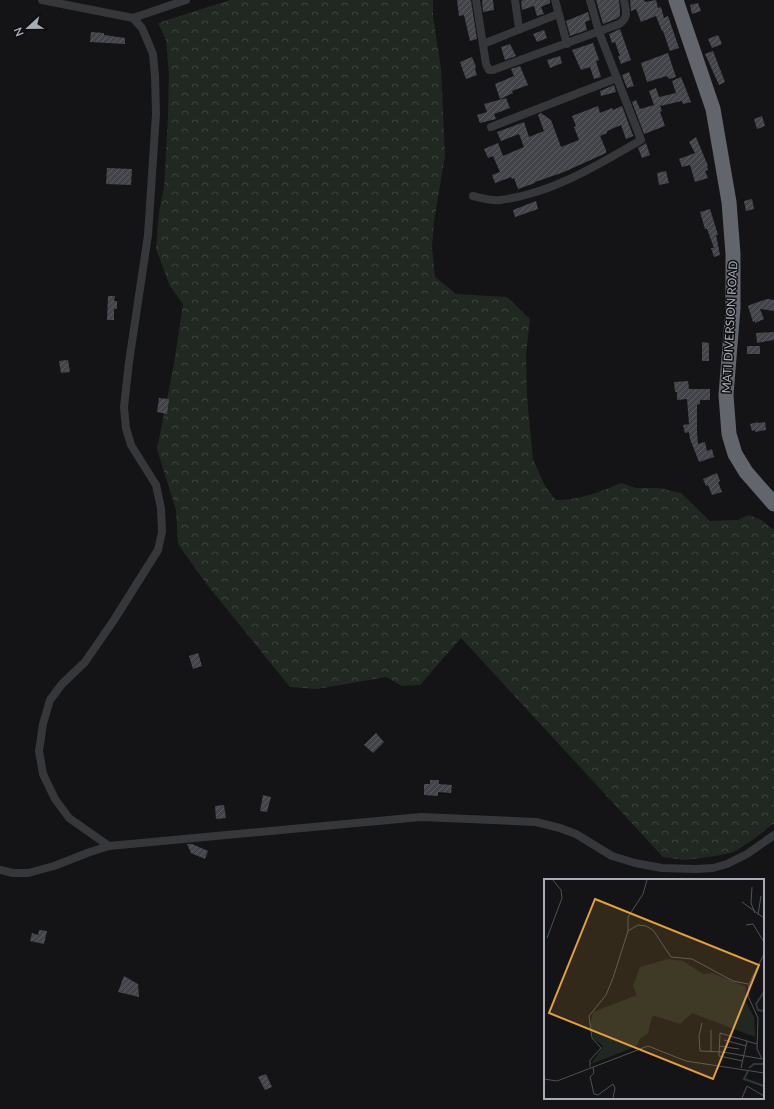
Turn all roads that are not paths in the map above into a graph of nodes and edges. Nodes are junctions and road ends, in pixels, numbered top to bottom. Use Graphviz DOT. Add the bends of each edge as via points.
graph roads {
  1 [pos="42,0"];
  2 [pos="186,0"];
  3 [pos="476,0"];
  4 [pos="516,0"];
  5 [pos="555,0"];
  6 [pos="590,0"];
  7 [pos="624,0"];
  8 [pos="676,0"];
  9 [pos="558,14"];
  10 [pos="133,18"];
  11 [pos="519,29"];
  12 [pos="599,32"];
  13 [pos="483,44"];
  14 [pos="567,44"];
  15 [pos="617,78"];
  16 [pos="491,127"];
  17 [pos="473,196"];
  18 [pos="774,504"];
  19 [pos="774,835"];
  20 [pos="109,846"];
  21 [pos="0,870"];
  1 -- 10 [label="street"];
  2 -- 10 [label="street"];
  3 -- 13 [label="street"];
  4 -- 11 [label="street"];
  5 -- 9 [label="street"];
  6 -- 12 [label="street"];
  7 -- 12 [label="street" via="626,19"];
  8 -- 18 [label="highway, MATI DIVERSION ROAD" via="712,110 730,202 733,308 726,395 729,434 735,454 746,472"];
  9 -- 11 [label="street"];
  9 -- 14 [label="street"];
  10 -- 20 [label="street" via="142,28 153,54 156,114 148,235 124,407 126,428 132,445 156,485 161,508 162,532 158,550 114,620 85,662 62,684 50,700 39,751 43,774 55,799 69,818"];
  11 -- 13 [label="street"];
  12 -- 14 [label="street"];
  12 -- 15 [label="street"];
  13 -- 14 [label="street" via="489,70"];
  15 -- 16 [label="street"];
  15 -- 17 [label="street" via="641,140 554,185 500,200"];
  19 -- 20 [label="street" via="727,864 696,869 662,868 617,858 576,834 536,822 422,817"];
  20 -- 21 [label="street" via="28,873"];
}
